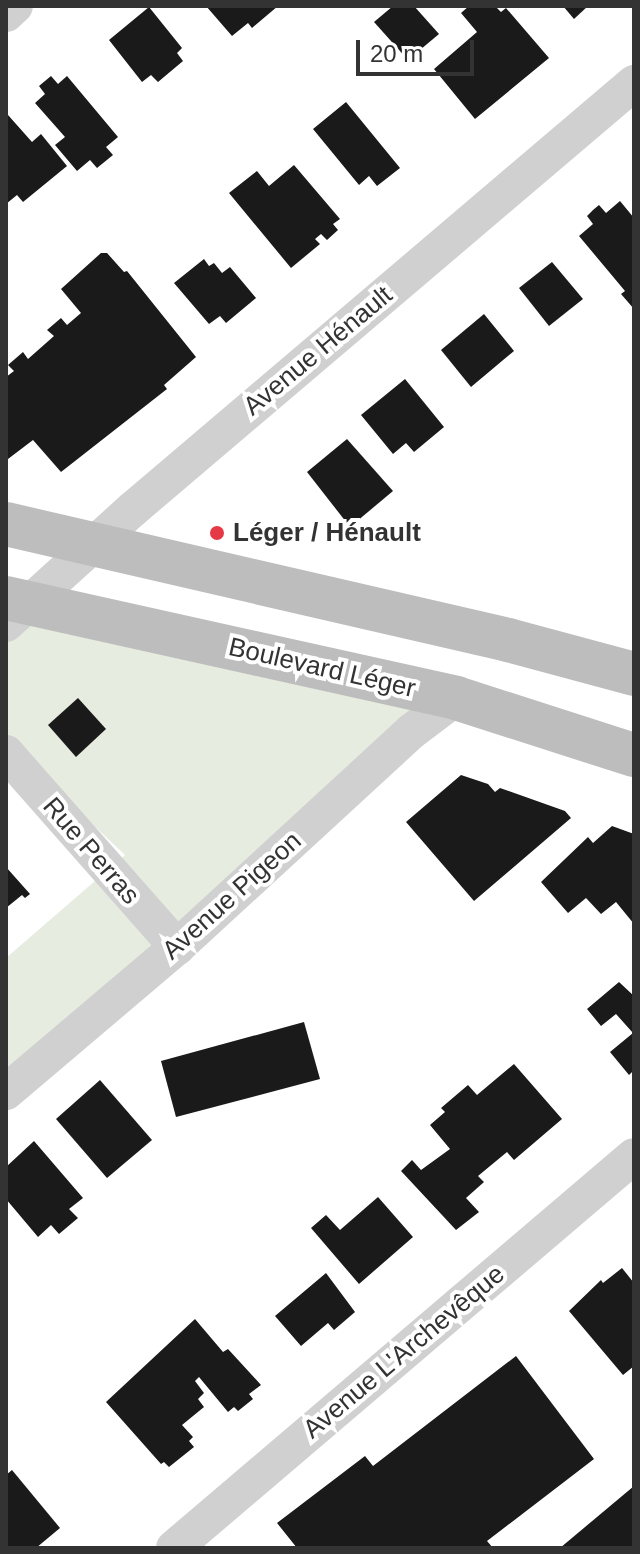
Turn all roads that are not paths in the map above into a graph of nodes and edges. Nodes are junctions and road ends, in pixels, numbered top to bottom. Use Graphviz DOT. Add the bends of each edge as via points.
graph roads {
  1 [pos="15,6"];
  2 [pos="6,14"];
  3 [pos="634,83"];
  4 [pos="6,524"];
  5 [pos="94,543"];
  6 [pos="14,608"];
  7 [pos="634,674"];
  8 [pos="456,698"];
  9 [pos="6,753"];
  10 [pos="634,755"];
  11 [pos="177,947"];
  12 [pos="6,1092"];
  13 [pos="634,1156"];
  14 [pos="174,1548"];
  1 -- 2 [label="street"];
  3 -- 5 [label="street, Avenue Hénault"];
  4 -- 5 [label="main road"];
  5 -- 6 [label="street, Avenue Hénault"];
  5 -- 7 [label="main road"];
  6 -- 8 [label="main road, Boulevard Léger"];
  8 -- 10 [label="main road, Boulevard Léger"];
  8 -- 11 [label="street, Avenue Pigeon" via="412,731"];
  9 -- 11 [label="street, Rue Perras"];
  11 -- 12 [label="street, Avenue Pigeon"];
  13 -- 14 [label="street, Avenue L'Archevêque"];
}
